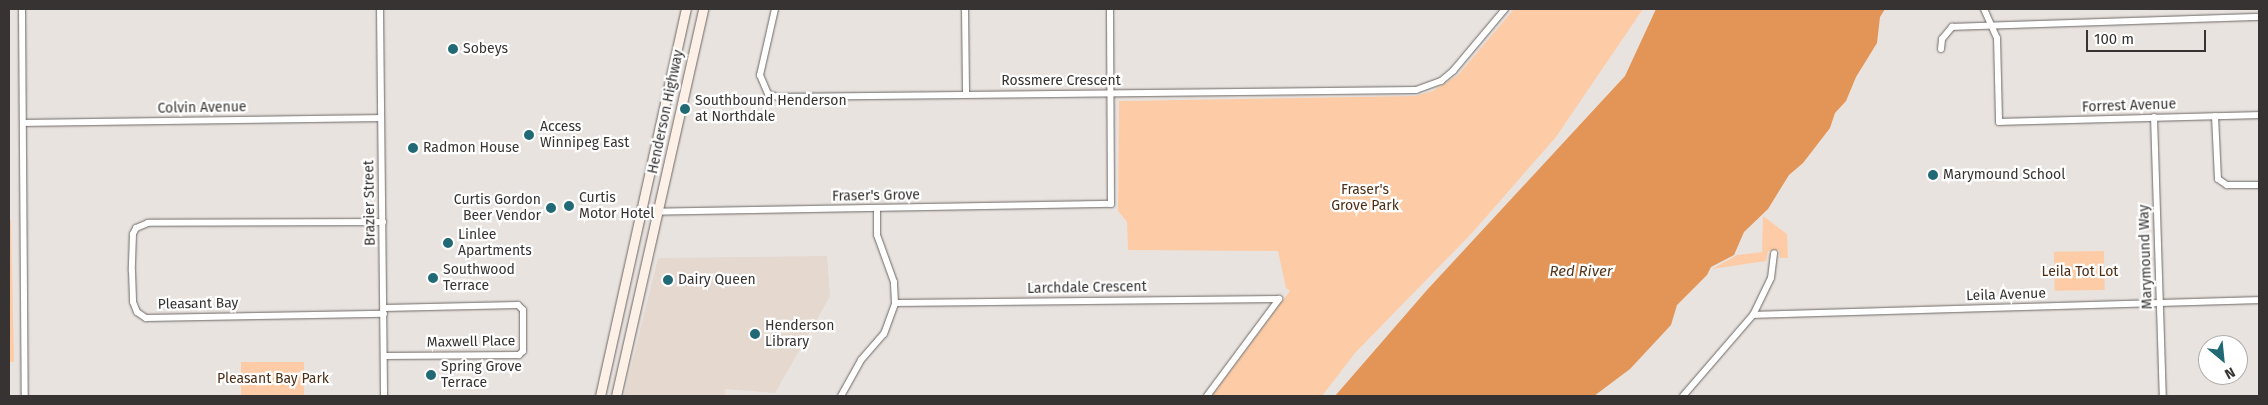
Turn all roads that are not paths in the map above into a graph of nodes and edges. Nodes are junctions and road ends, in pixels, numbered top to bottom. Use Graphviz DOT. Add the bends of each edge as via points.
graph roads {
  1 [pos="22,9"];
  2 [pos="380,9"];
  3 [pos="686,9"];
  4 [pos="703,9"];
  5 [pos="775,9"];
  6 [pos="965,9"];
  7 [pos="1110,9"];
  8 [pos="1505,9"];
  9 [pos="1984,9"];
  10 [pos="2259,17"];
  11 [pos="1991,25"];
  12 [pos="680,34"];
  13 [pos="697,36"];
  14 [pos="1941,49"];
  15 [pos="966,94"];
  16 [pos="1111,94"];
  17 [pos="2259,115"];
  18 [pos="2215,116"];
  19 [pos="381,118"];
  20 [pos="2154,118"];
  21 [pos="23,123"];
  22 [pos="2259,185"];
  23 [pos="877,209"];
  24 [pos="658,211"];
  25 [pos="641,212"];
  26 [pos="383,222"];
  27 [pos="1774,253"];
  28 [pos="2259,300"];
  29 [pos="895,303"];
  30 [pos="2160,303"];
  31 [pos="384,311"];
  32 [pos="1753,315"];
  33 [pos="613,335"];
  34 [pos="627,347"];
  35 [pos="384,356"];
  36 [pos="25,396"];
  37 [pos="384,396"];
  38 [pos="600,396"];
  39 [pos="616,396"];
  40 [pos="841,396"];
  41 [pos="1207,396"];
  42 [pos="1683,396"];
  43 [pos="2162,396"];
  1 -- 21 [label="street"];
  2 -- 19 [label="street, Brazier Street"];
  3 -- 12 [label="main road, Henderson Highway"];
  4 -- 13 [label="main road, Henderson Highway"];
  5 -- 15 [label="street, Rossmere Crescent" via="760,75 768,94 778,97"];
  6 -- 15 [label="street"];
  7 -- 16 [label="street"];
  8 -- 16 [label="street, Rossmere Crescent" via="1441,81 1416,90"];
  9 -- 11 [label="street"];
  10 -- 11 [label="street"];
  11 -- 14 [label="street" via="1952,27 1942,39"];
  11 -- 20 [label="street, Forrest Avenue" via="1997,38 1999,122"];
  12 -- 13 [label="main road"];
  12 -- 25 [label="main road, Henderson Highway"];
  13 -- 24 [label="main road, Henderson Highway"];
  15 -- 16 [label="street, Rossmere Crescent"];
  16 -- 23 [label="street, Fraser's Grove" via="1111,204"];
  17 -- 18 [label="street, Forrest Avenue"];
  18 -- 20 [label="street, Forrest Avenue"];
  18 -- 22 [label="street" via="2218,179 2227,185"];
  19 -- 21 [label="street, Colvin Avenue"];
  19 -- 26 [label="street, Brazier Street"];
  20 -- 30 [label="street, Marymound Way"];
  21 -- 36 [label="street"];
  23 -- 24 [label="street, Fraser's Grove"];
  23 -- 29 [label="street" via="877,235 894,282"];
  24 -- 25 [label="street, Fraser's Grove"];
  24 -- 34 [label="main road, Henderson Highway"];
  25 -- 33 [label="main road, Henderson Highway"];
  26 -- 31 [label="street, Brazier Street"];
  26 -- 31 [label="street, Pleasant Bay" via="148,223 136,228 133,234 132,271 133,302 137,312 146,318"];
  27 -- 32 [label="street" via="1771,278"];
  28 -- 30 [label="street, Leila Avenue"];
  29 -- 40 [label="street" via="884,334 861,360"];
  29 -- 41 [label="street, Larchdale Crescent" via="1279,298"];
  30 -- 32 [label="street, Leila Avenue"];
  30 -- 43 [label="street, Marymound Way"];
  31 -- 35 [label="street, Brazier Street"];
  31 -- 35 [label="street, Maxwell Place" via="518,305 523,310 523,351 519,355"];
  32 -- 42 [label="street"];
  33 -- 34 [label="main road"];
  33 -- 38 [label="main road, Henderson Highway"];
  34 -- 39 [label="main road, Henderson Highway"];
  35 -- 37 [label="street, Brazier Street"];
}
